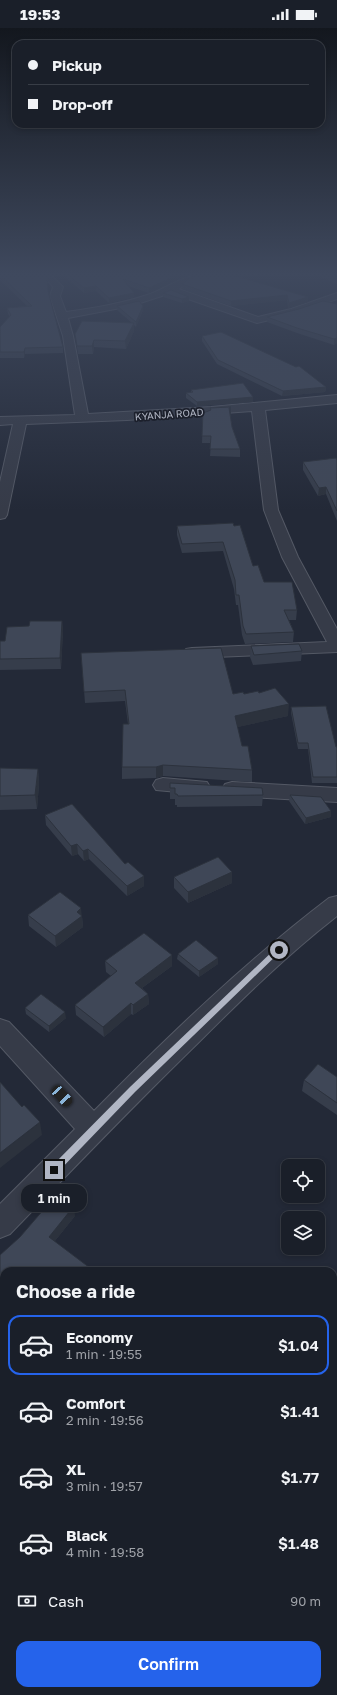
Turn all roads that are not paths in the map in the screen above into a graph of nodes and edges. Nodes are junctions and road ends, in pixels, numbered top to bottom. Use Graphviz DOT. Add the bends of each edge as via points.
graph roads {
  1 [pos="71,354"];
  2 [pos="337,399"];
  3 [pos="258,408"];
  4 [pos="82,418"];
  5 [pos="0,421"];
  6 [pos="20,421"];
  7 [pos="0,514"];
  8 [pos="337,646"];
  9 [pos="175,653"];
  10 [pos="163,785"];
  11 [pos="337,795"];
  12 [pos="337,904"];
  13 [pos="0,1029"];
  14 [pos="93,1129"];
  15 [pos="0,1224"];
  1 -- 4 [label="street"];
  2 -- 3 [label="street, KYANJA ROAD"];
  3 -- 4 [label="street, KYANJA ROAD"];
  3 -- 8 [label="street" via="271,510 290,557"];
  4 -- 6 [label="street, KYANJA ROAD"];
  5 -- 6 [label="street, KYANJA ROAD"];
  6 -- 7 [label="street"];
  8 -- 9 [label="street"];
  10 -- 11 [label="street"];
  12 -- 14 [label="street" via="290,940 246,980"];
  13 -- 14 [label="street"];
  14 -- 15 [label="street"];
}
